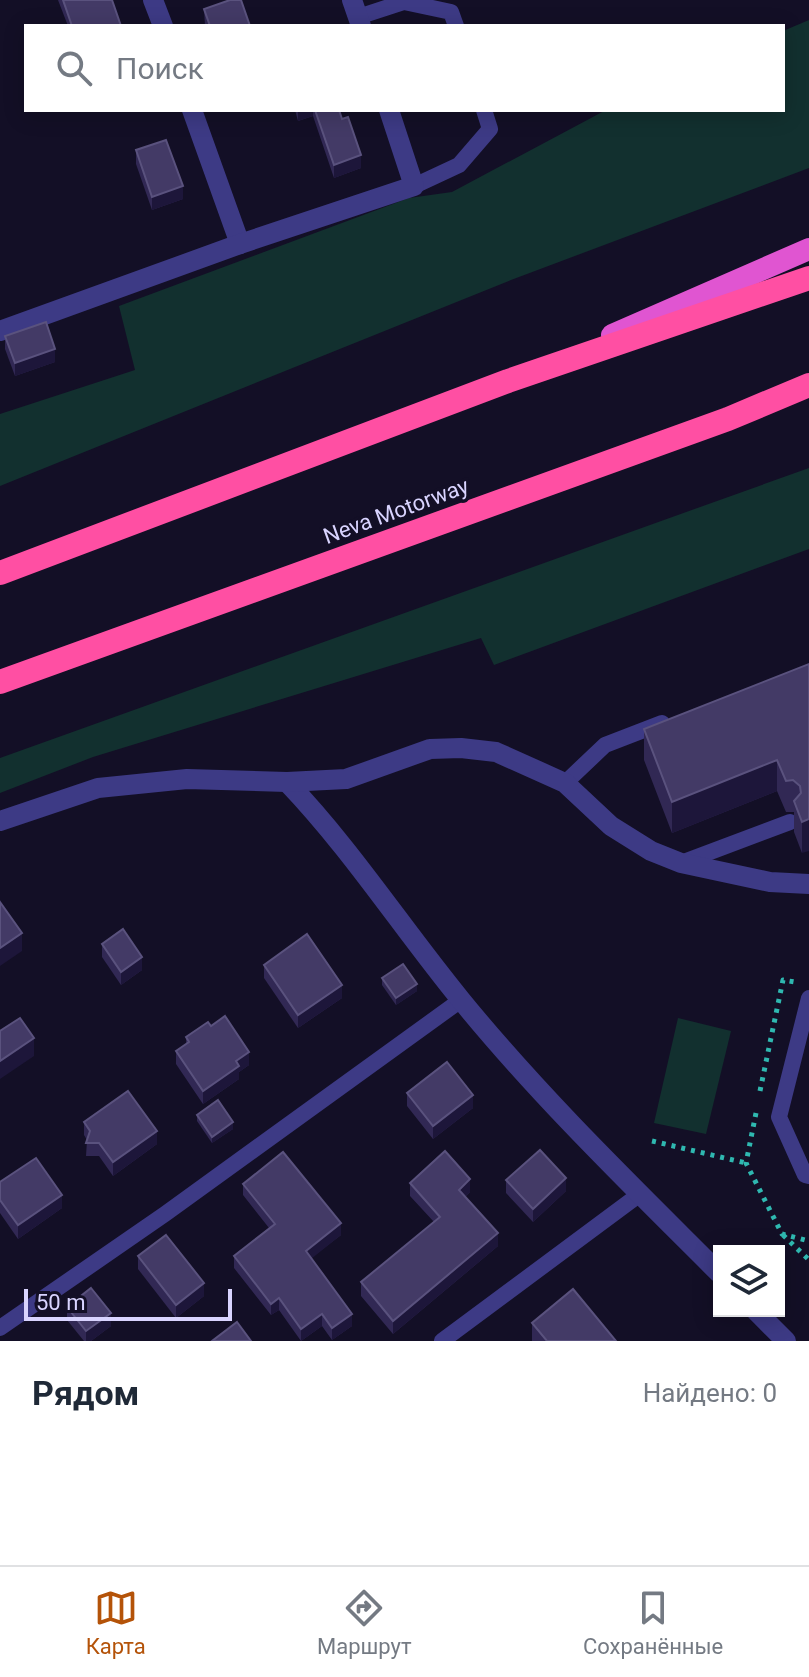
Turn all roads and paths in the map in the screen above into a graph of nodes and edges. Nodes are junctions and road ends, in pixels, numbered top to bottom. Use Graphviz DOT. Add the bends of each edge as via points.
graph roads {
  1 [pos="153,0"];
  2 [pos="357,14"];
  3 [pos="162,24"];
  4 [pos="455,24"];
  5 [pos="193,112"];
  6 [pos="390,112"];
  7 [pos="485,112"];
  8 [pos="414,186"];
  9 [pos="240,244"];
  10 [pos="809,249"];
  11 [pos="809,278"];
  12 [pos="0,331"];
  13 [pos="508,381"];
  14 [pos="809,385"];
  15 [pos="0,573"];
  16 [pos="0,682"];
  17 [pos="678,717"];
  18 [pos="287,782"];
  19 [pos="565,783"];
  20 [pos="0,821"];
  21 [pos="790,822"];
  22 [pos="681,863"];
  23 [pos="809,884"];
  24 [pos="809,998"];
  25 [pos="461,1000"];
  26 [pos="652,1141"];
  27 [pos="746,1163"];
  28 [pos="809,1176"];
  29 [pos="640,1194"];
  30 [pos="782,1234"];
  31 [pos="809,1260"];
  32 [pos="713,1267"];
  33 [pos="762,1317"];
  34 [pos="0,1328"];
  35 [pos="442,1341"];
  36 [pos="786,1341"];
  1 -- 3 [label="street"];
  2 -- 4 [label="lane" via="404,2 451,12"];
  5 -- 9 [label="street"];
  6 -- 8 [label="street"];
  7 -- 8 [label="lane" via="490,129 459,165"];
  8 -- 9 [label="street"];
  9 -- 12 [label="street"];
  10 -- 13 [label="highway"];
  11 -- 13 [label="highway"];
  13 -- 15 [label="highway"];
  14 -- 16 [label="highway, Neva Motorway" via="728,419"];
  17 -- 19 [label="lane" via="605,745"];
  18 -- 19 [label="street" via="346,779 430,749 461,748 496,752"];
  18 -- 20 [label="street" via="187,779 98,788"];
  18 -- 25 [label="street" via="329,827"];
  19 -- 22 [label="street" via="611,826"];
  21 -- 22 [label="lane"];
  22 -- 23 [label="street" via="770,882"];
  24 -- 28 [label="lane" via="779,1117"];
  25 -- 29 [label="street"];
  25 -- 34 [label="lane"];
  26 -- 27 [label="path"];
  29 -- 32 [label="street"];
  29 -- 35 [label="lane"];
  30 -- 31 [label="path"];
  33 -- 36 [label="street"];
}
